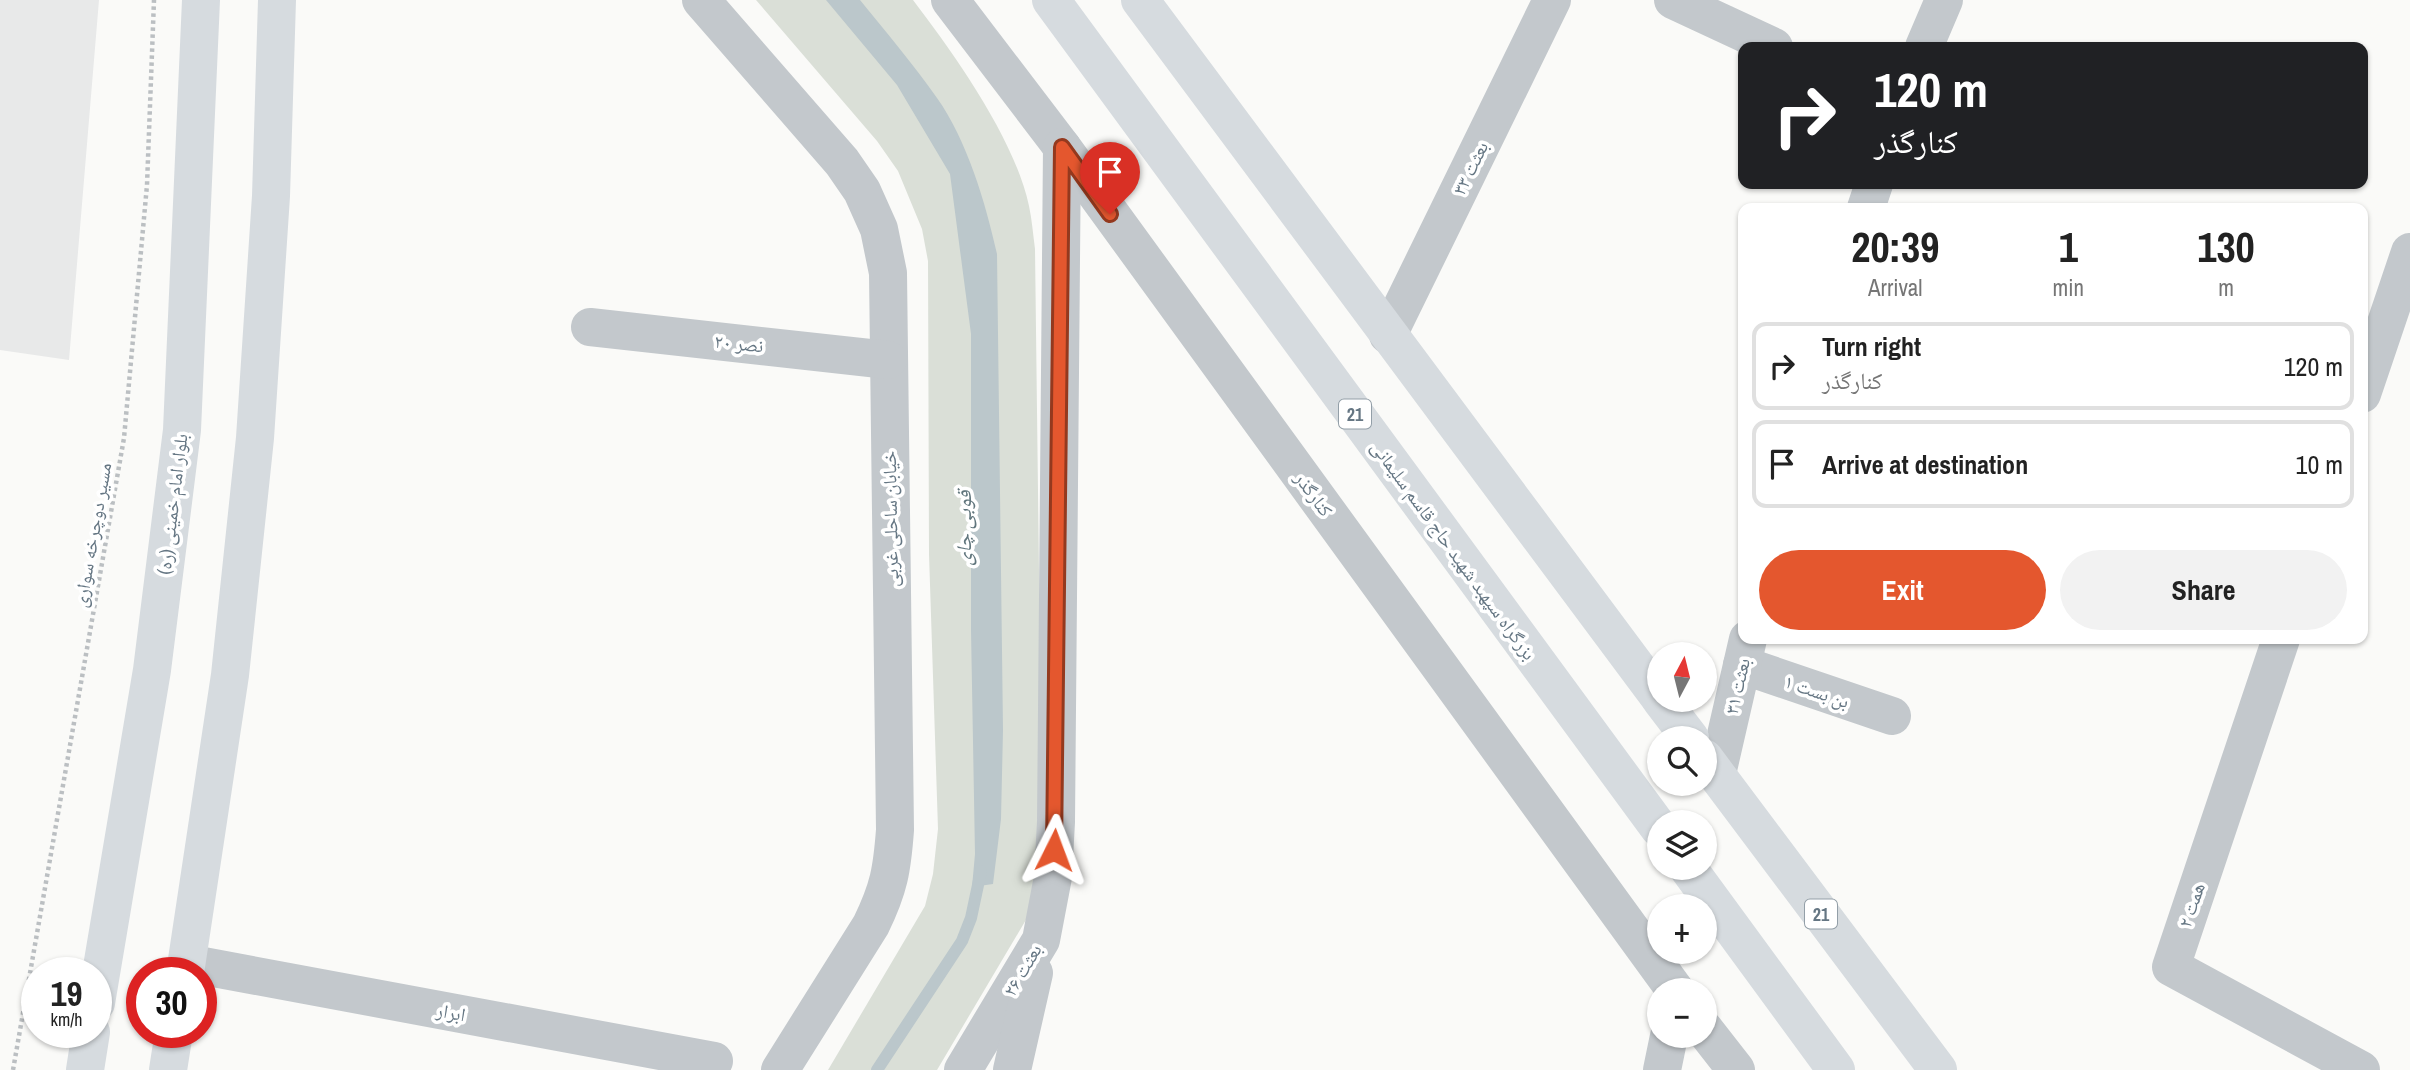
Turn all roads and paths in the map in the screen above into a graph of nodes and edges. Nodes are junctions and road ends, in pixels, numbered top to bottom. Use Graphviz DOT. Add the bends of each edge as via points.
graph roads {
  1 [pos="154,0"];
  2 [pos="201,0"];
  3 [pos="277,0"];
  4 [pos="701,0"];
  5 [pos="950,0"];
  6 [pos="1051,0"];
  7 [pos="1139,0"];
  8 [pos="1552,0"];
  9 [pos="1673,0"];
  10 [pos="1944,0"];
  11 [pos="1763,42"];
  12 [pos="1926,42"];
  13 [pos="1062,147"];
  14 [pos="2410,252"];
  15 [pos="590,327"];
  16 [pos="1388,335"];
  17 [pos="888,360"];
  18 [pos="2368,376"];
  19 [pos="2278,644"];
  20 [pos="1745,652"];
  21 [pos="1647,682"];
  22 [pos="1670,712"];
  23 [pos="1892,716"];
  24 [pos="1681,726"];
  25 [pos="1717,746"];
  26 [pos="1717,774"];
  27 [pos="1647,812"];
  28 [pos="1697,880"];
  29 [pos="1041,940"];
  30 [pos="104,957"];
  31 [pos="188,957"];
  32 [pos="217,973"];
  33 [pos="1666,978"];
  34 [pos="1717,1046"];
  35 [pos="88,1048"];
  36 [pos="171,1048"];
  37 [pos="1667,1048"];
  38 [pos="715,1061"];
  39 [pos="13,1070"];
  40 [pos="85,1070"];
  41 [pos="168,1070"];
  42 [pos="780,1070"];
  43 [pos="963,1070"];
  44 [pos="1012,1070"];
  45 [pos="1662,1070"];
  46 [pos="1736,1070"];
  47 [pos="1836,1070"];
  48 [pos="1938,1070"];
  49 [pos="2361,1070"];
  1 -- 39 [label="path, مسیر دوچرخه سواری" via="147,185 124,438"];
  2 -- 30 [label="main road, بلوار امام خمینی (ره)" via="181,430 152,670"];
  3 -- 31 [label="main road" via="271,196 255,438 230,674"];
  4 -- 17 [label="street, خیابان ساحلی غربی" via="862,191 879,229 888,273"];
  5 -- 13 [label="street, کنارگذر"];
  6 -- 27 [label="main road, بزرگراه سپهبد شهید حاج قاسم سلیمانی / 21"];
  7 -- 16 [label="main road"];
  8 -- 16 [label="street, بعثت ۳۳"];
  9 -- 11 [label="street"];
  10 -- 12 [label="street"];
  13 -- 29 [label="street, بعثت ۲۶" via="1056,822 1053,877"];
  13 -- 33 [label="street, کنارگذر"];
  14 -- 18 [label="street"];
  15 -- 17 [label="street, نصر ۲۰"];
  16 -- 21 [label="main road"];
  17 -- 42 [label="street, خیابان ساحلی غربی" via="892,871 871,925"];
  19 -- 49 [label="street, همت ۲" via="2171,967"];
  20 -- 23 [label="street, بن بست ۱"];
  20 -- 25 [label="street, بعثت ۳۱"];
  22 -- 24 [label="main road"];
  26 -- 48 [label="main road, 21"];
  28 -- 47 [label="main road"];
  29 -- 43 [label="street, بعثت ۲۶"];
  29 -- 44 [label="street"];
  32 -- 38 [label="street, ابرار"];
  34 -- 46 [label="street"];
  35 -- 40 [label="main road"];
  36 -- 41 [label="main road"];
  37 -- 45 [label="street"];
}
